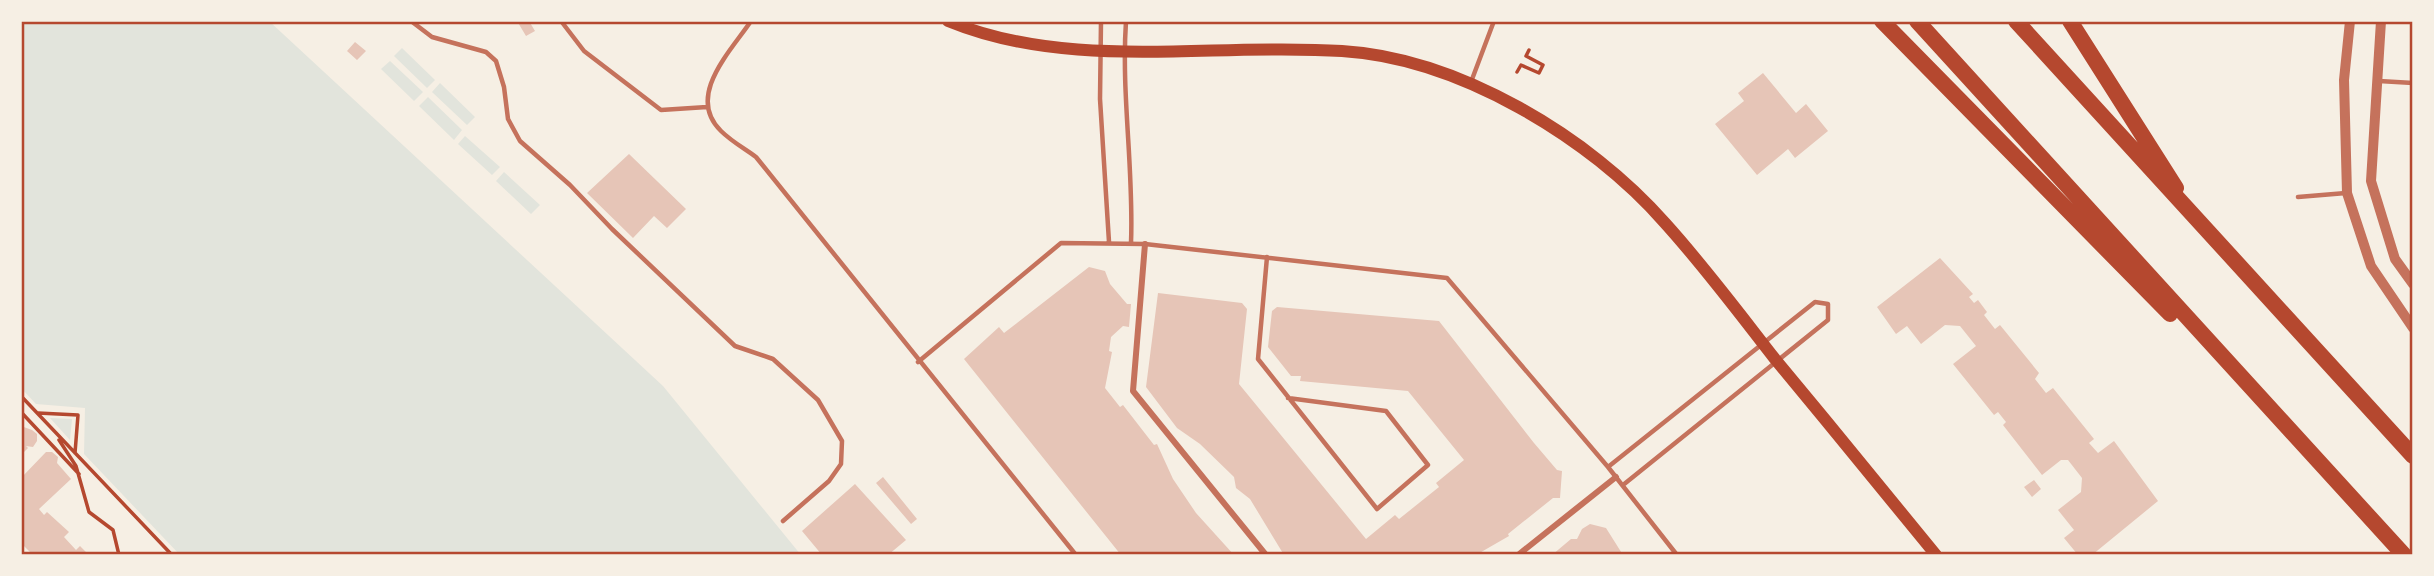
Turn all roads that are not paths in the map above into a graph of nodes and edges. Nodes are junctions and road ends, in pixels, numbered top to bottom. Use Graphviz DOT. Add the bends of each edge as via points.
graph roads {
  1 [pos="411,21"];
  2 [pos="561,21"];
  3 [pos="751,21"];
  4 [pos="948,21"];
  5 [pos="1101,21"];
  6 [pos="1126,21"];
  7 [pos="1494,21"];
  8 [pos="1882,21"];
  9 [pos="1917,21"];
  10 [pos="2016,21"];
  11 [pos="2070,21"];
  12 [pos="2350,21"];
  13 [pos="2381,21"];
  14 [pos="1101,51"];
  15 [pos="1124,51"];
  16 [pos="2377,81"];
  17 [pos="2413,83"];
  18 [pos="1471,85"];
  19 [pos="707,107"];
  20 [pos="2347,193"];
  21 [pos="2298,197"];
  22 [pos="2202,228"];
  23 [pos="1109,242"];
  24 [pos="1131,243"];
  25 [pos="1145,244"];
  26 [pos="1267,257"];
  27 [pos="2413,284"];
  28 [pos="2409,316"];
  29 [pos="2413,328"];
  30 [pos="1763,343"];
  31 [pos="1777,361"];
  32 [pos="918,362"];
  33 [pos="1288,398"];
  34 [pos="2413,456"];
  35 [pos="1608,467"];
  36 [pos="1616,477"];
  37 [pos="1623,485"];
  38 [pos="2361,508"];
  39 [pos="783,522"];
  40 [pos="1076,555"];
  41 [pos="1266,555"];
  42 [pos="1518,555"];
  43 [pos="1677,555"];
  44 [pos="1936,555"];
  45 [pos="2404,555"];
  1 -- 39 [label="lane" via="432,37 486,52 496,61 508,119 520,141 735,346 773,359 818,400 842,441 841,464 829,481"];
  2 -- 19 [label="lane" via="584,51 661,110"];
  3 -- 19 [label="lane" via="710,80"];
  4 -- 14 [label="main road" via="1034,46"];
  5 -- 14 [label="lane"];
  6 -- 15 [label="lane"];
  7 -- 18 [label="lane"];
  8 -- 38 [label="highway"];
  9 -- 38 [label="highway"];
  10 -- 22 [label="highway"];
  11 -- 22 [label="highway"];
  12 -- 20 [label="street" via="2344,80"];
  13 -- 16 [label="street"];
  14 -- 15 [label="main road"];
  14 -- 23 [label="lane"];
  15 -- 18 [label="main road" via="1259,47 1346,51 1421,66"];
  15 -- 24 [label="lane"];
  16 -- 17 [label="lane"];
  16 -- 27 [label="street" via="2371,181 2395,259"];
  18 -- 30 [label="main road" via="1590,151 1664,222"];
  19 -- 32 [label="lane" via="719,130 757,157"];
  20 -- 21 [label="lane"];
  20 -- 28 [label="street" via="2371,266"];
  22 -- 34 [label="highway"];
  23 -- 24 [label="lane"];
  23 -- 32 [label="lane" via="1061,243"];
  24 -- 25 [label="lane"];
  25 -- 26 [label="lane"];
  25 -- 41 [label="street" via="1133,391"];
  26 -- 33 [label="lane" via="1258,359"];
  26 -- 35 [label="lane" via="1447,278"];
  28 -- 29 [label="street"];
  30 -- 31 [label="main road"];
  30 -- 31 [label="lane" via="1815,302 1828,304 1828,320"];
  30 -- 35 [label="lane"];
  31 -- 37 [label="lane"];
  31 -- 44 [label="main road"];
  32 -- 40 [label="lane"];
  33 -- 33 [label="lane" via="1377,509 1428,465 1386,411"];
  35 -- 36 [label="lane"];
  36 -- 37 [label="lane"];
  36 -- 42 [label="street"];
  37 -- 43 [label="lane"];
  38 -- 45 [label="highway"];
}
